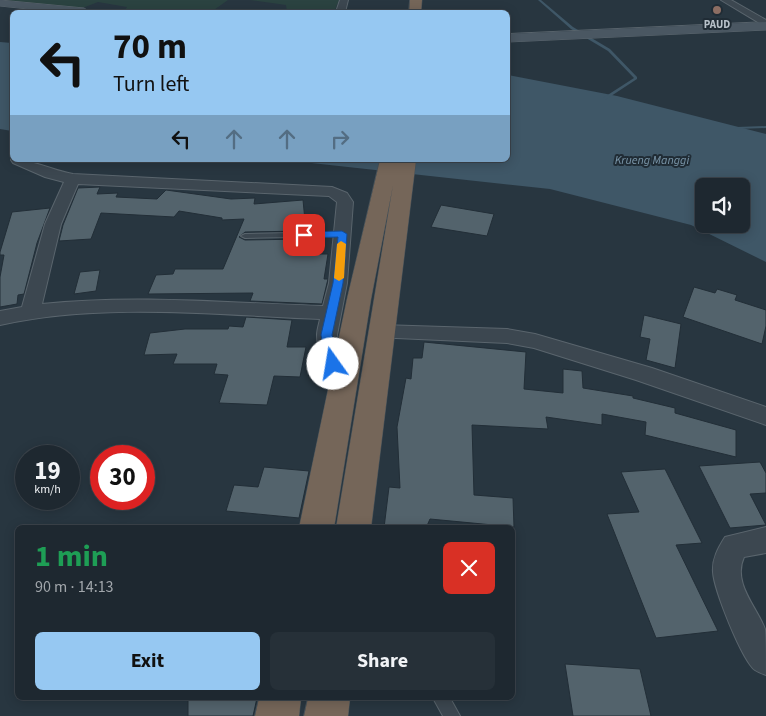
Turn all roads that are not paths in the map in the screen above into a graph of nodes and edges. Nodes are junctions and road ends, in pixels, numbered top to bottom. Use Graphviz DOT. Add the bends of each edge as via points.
graph roads {
  1 [pos="725,0"];
  2 [pos="0,3"];
  3 [pos="65,10"];
  4 [pos="766,25"];
  5 [pos="510,38"];
  6 [pos="22,162"];
  7 [pos="389,162"];
  8 [pos="406,162"];
  9 [pos="73,179"];
  10 [pos="392,194"];
  11 [pos="342,234"];
  12 [pos="245,236"];
  13 [pos="31,310"];
  14 [pos="332,313"];
  15 [pos="0,318"];
  16 [pos="381,332"];
  17 [pos="344,373"];
  18 [pos="766,416"];
  19 [pos="317,525"];
  20 [pos="353,525"];
  21 [pos="766,540"];
  22 [pos="766,659"];
  23 [pos="280,700"];
  24 [pos="329,700"];
  25 [pos="442,700"];
  26 [pos="277,716"];
  27 [pos="326,716"];
  28 [pos="452,716"];
  1 -- 4 [label="street"];
  2 -- 3 [label="street"];
  4 -- 5 [label="street"];
  6 -- 9 [label="street"];
  7 -- 10 [label="highway"];
  8 -- 10 [label="highway"];
  9 -- 11 [label="street" via="332,192 345,202"];
  9 -- 13 [label="street" via="54,225"];
  10 -- 16 [label="highway"];
  10 -- 17 [label="highway"];
  11 -- 12 [label="lane"];
  11 -- 14 [label="street"];
  13 -- 14 [label="street" via="159,307"];
  13 -- 15 [label="street"];
  14 -- 17 [label="street" via="327,335 328,351 333,364"];
  16 -- 18 [label="street" via="507,336 535,341"];
  16 -- 20 [label="highway"];
  17 -- 19 [label="highway"];
  21 -- 22 [label="street" via="735,546 726,560 736,606"];
  23 -- 26 [label="highway"];
  24 -- 27 [label="highway"];
  25 -- 28 [label="lane"];
}
